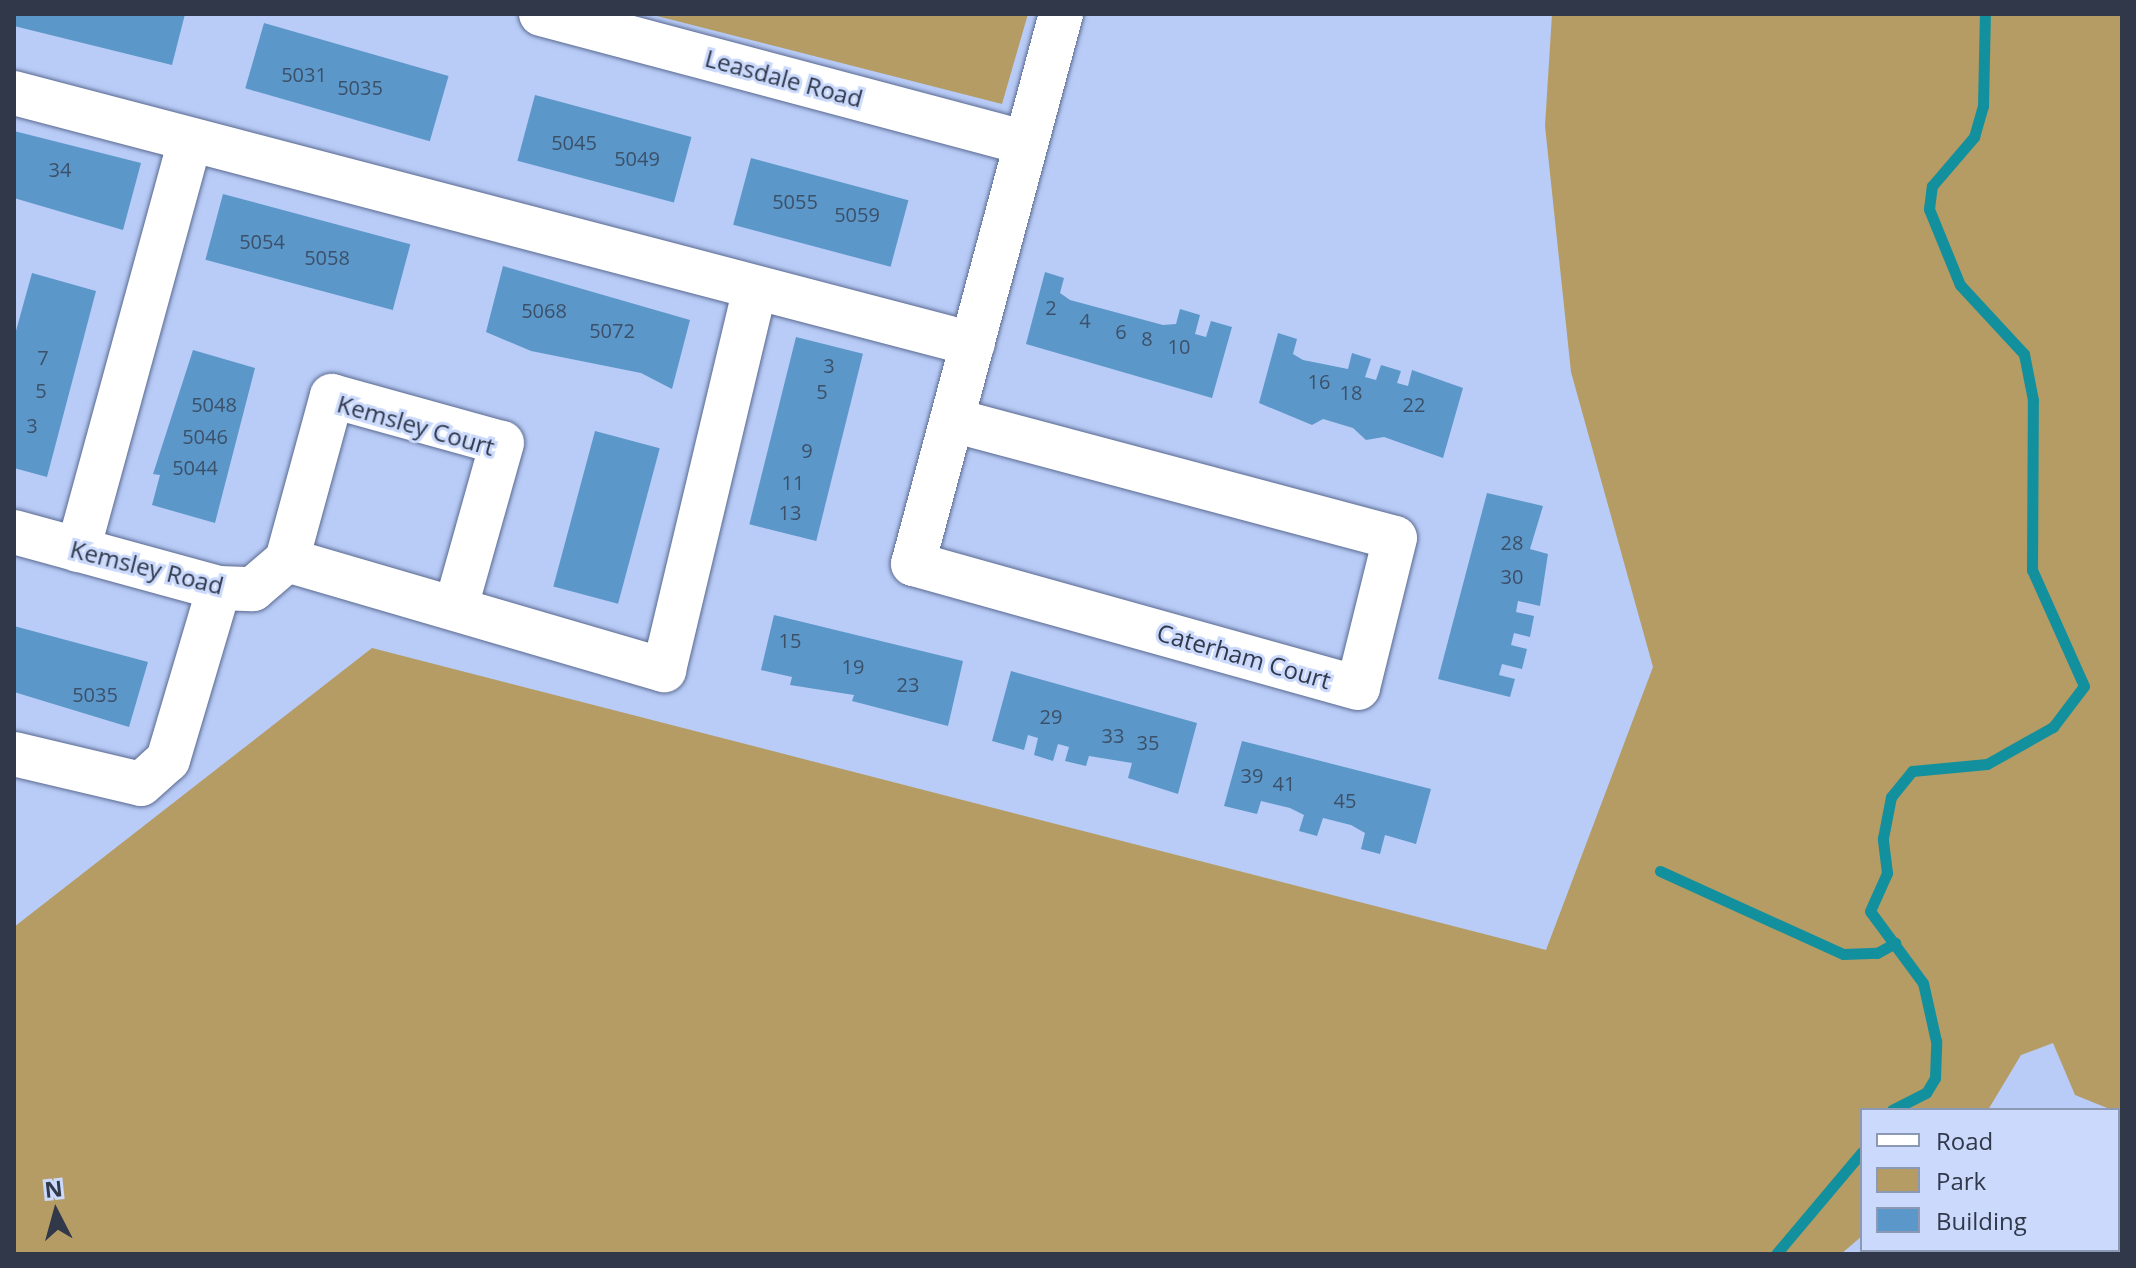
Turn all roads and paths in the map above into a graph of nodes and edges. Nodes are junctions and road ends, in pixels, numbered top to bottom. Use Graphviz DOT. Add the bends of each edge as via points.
graph roads {
  1 [pos="541,14"];
  2 [pos="1061,14"];
  3 [pos="14,93"];
  4 [pos="1026,143"];
  5 [pos="189,144"];
  6 [pos="755,288"];
  7 [pos="973,344"];
  8 [pos="952,420"];
  9 [pos="14,532"];
  10 [pos="78,550"];
  11 [pos="287,560"];
  12 [pos="219,588"];
  13 [pos="456,607"];
  14 [pos="14,754"];
  1 -- 4 [label="street, Leasdale Road"];
  2 -- 4 [label="street, Caterham Court"];
  3 -- 5 [label="street"];
  4 -- 7 [label="street, Caterham Court"];
  5 -- 6 [label="street"];
  5 -- 10 [label="street"];
  6 -- 7 [label="street"];
  6 -- 13 [label="street" via="664,670"];
  7 -- 8 [label="street, Caterham Court"];
  8 -- 8 [label="street, Caterham Court" via="1395,538 1358,688 913,564"];
  9 -- 10 [label="street, Kemsley Road"];
  10 -- 12 [label="street, Kemsley Road"];
  11 -- 12 [label="street, Kemsley Road" via="253,589"];
  11 -- 13 [label="street"];
  11 -- 13 [label="street, Kemsley Court" via="332,396 488,439 502,443"];
  12 -- 14 [label="street" via="168,760 141,784"];
}
